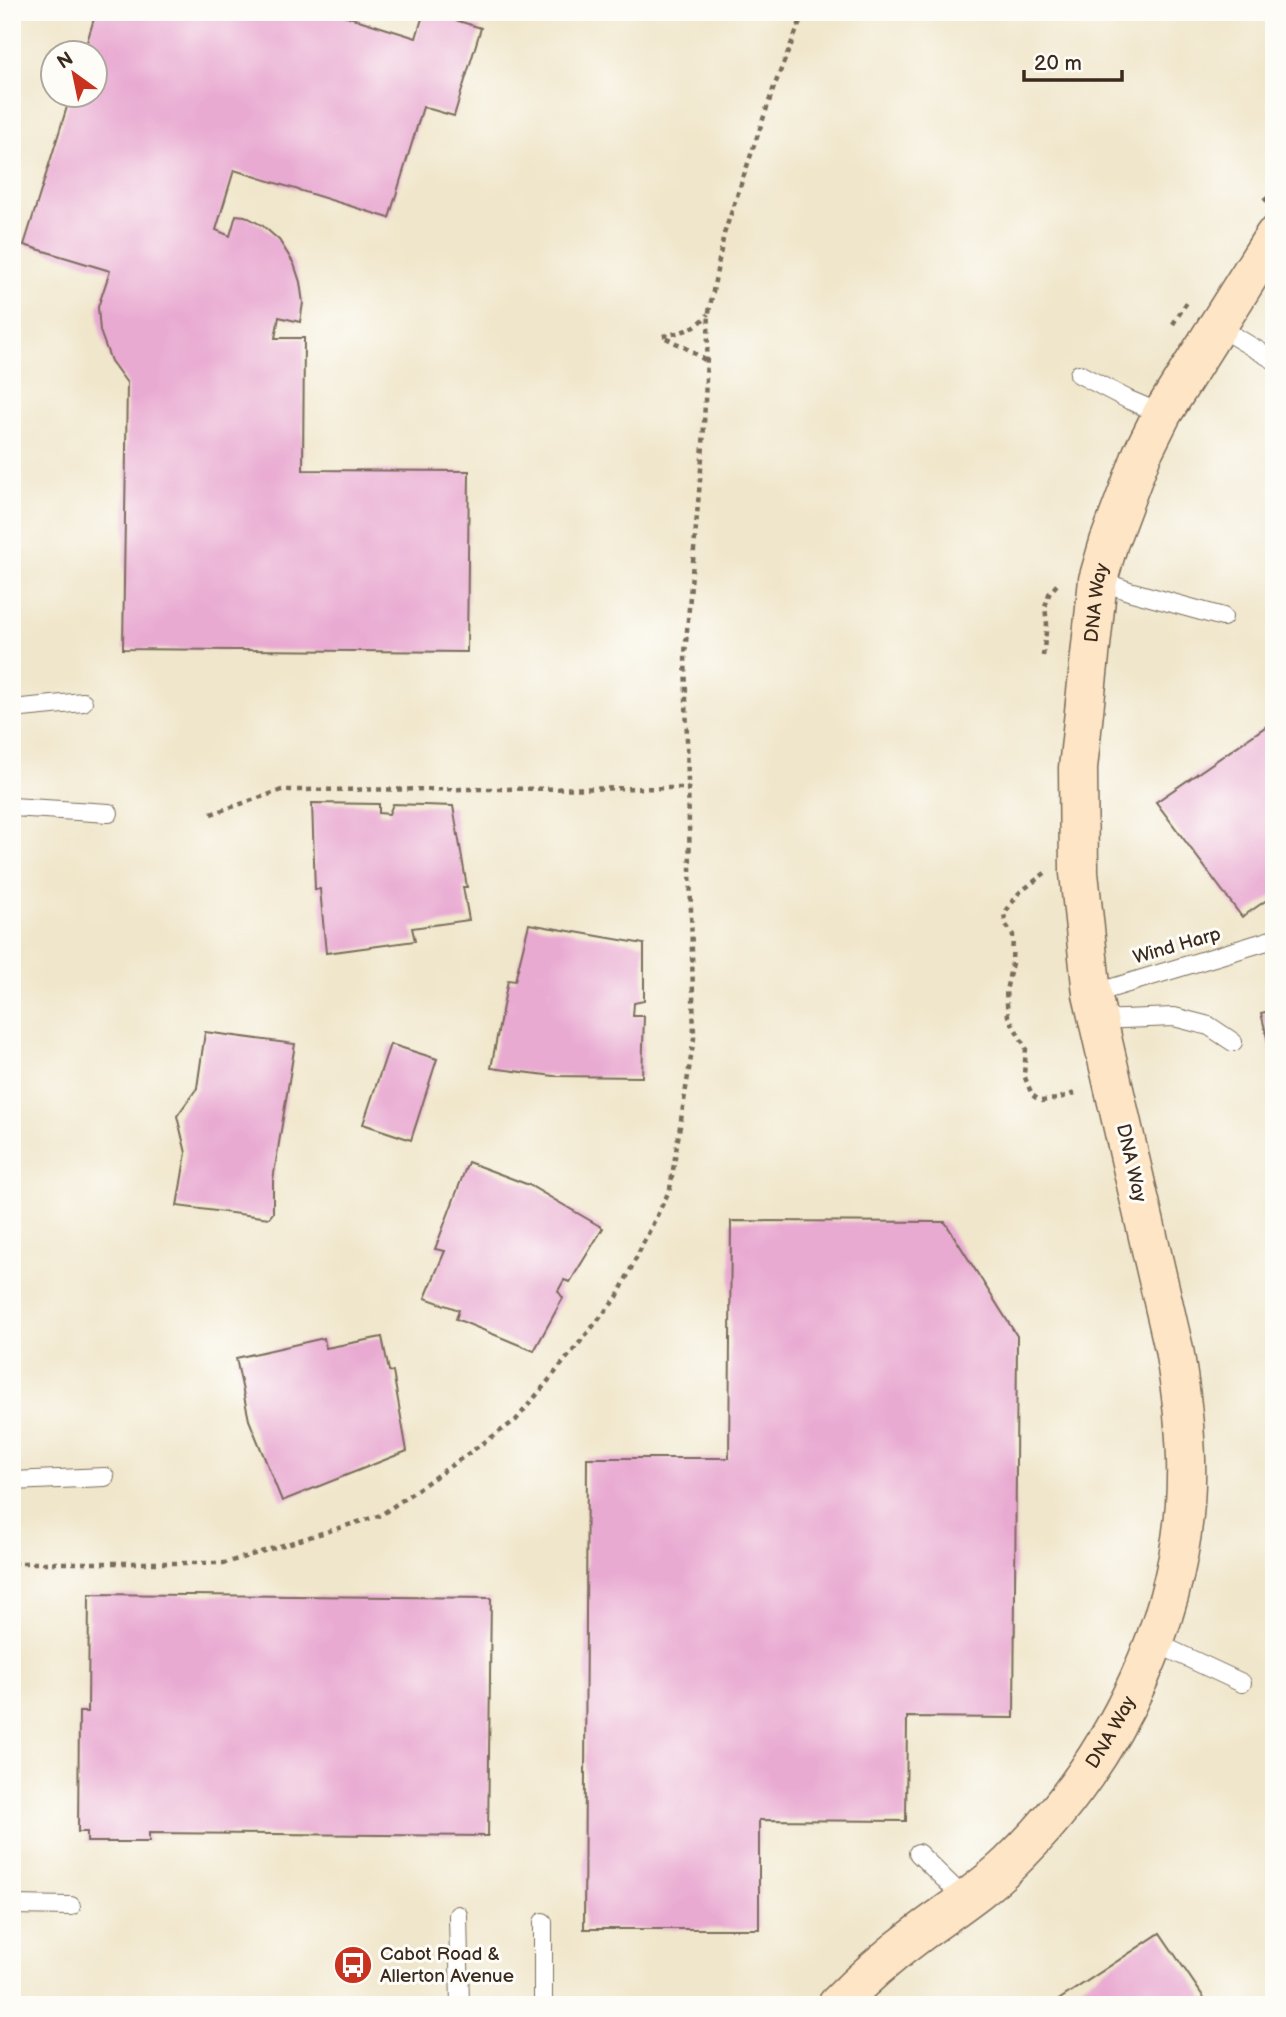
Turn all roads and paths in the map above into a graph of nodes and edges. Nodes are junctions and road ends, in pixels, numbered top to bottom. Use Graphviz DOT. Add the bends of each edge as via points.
graph roads {
  1 [pos="804,12"];
  2 [pos="1274,236"];
  3 [pos="709,312"];
  4 [pos="1217,326"];
  5 [pos="1274,360"];
  6 [pos="706,361"];
  7 [pos="1079,374"];
  8 [pos="1162,414"];
  9 [pos="1098,580"];
  10 [pos="1223,617"];
  11 [pos="83,702"];
  12 [pos="12,709"];
  13 [pos="688,788"];
  14 [pos="12,807"];
  15 [pos="108,813"];
  16 [pos="211,814"];
  17 [pos="1079,849"];
  18 [pos="1274,939"];
  19 [pos="1095,1007"];
  20 [pos="1233,1042"];
  21 [pos="1112,1079"];
  22 [pos="105,1477"];
  23 [pos="12,1481"];
  24 [pos="12,1563"];
  25 [pos="1154,1642"];
  26 [pos="1242,1683"];
  27 [pos="919,1853"];
  28 [pos="966,1900"];
  29 [pos="12,1905"];
  30 [pos="71,1906"];
  31 [pos="458,1915"];
  32 [pos="543,1922"];
  33 [pos="460,2005"];
  34 [pos="543,2005"];
  35 [pos="837,2005"];
  1 -- 3 [label="path" via="724,233"];
  2 -- 4 [label="main road, DNA Way"];
  3 -- 6 [label="path"];
  3 -- 6 [label="path" via="695,327 662,337"];
  4 -- 5 [label="lane"];
  4 -- 8 [label="main road, DNA Way"];
  6 -- 13 [label="path" via="685,654"];
  7 -- 8 [label="lane"];
  8 -- 9 [label="main road, DNA Way" via="1142,454"];
  9 -- 10 [label="lane"];
  9 -- 17 [label="main road, DNA Way" via="1078,768"];
  11 -- 12 [label="lane"];
  13 -- 16 [label="path" via="282,790"];
  13 -- 24 [label="path" via="694,1038 670,1189 617,1297 516,1420 380,1515 225,1563"];
  14 -- 15 [label="lane"];
  17 -- 19 [label="main road, DNA Way"];
  17 -- 21 [label="path" via="1018,893 1004,914 1013,935 1006,991 1008,1016 1026,1048 1024,1075 1032,1095 1041,1101"];
  18 -- 19 [label="lane, Wind Harp"];
  19 -- 20 [label="lane" via="1174,1017 1209,1026"];
  19 -- 21 [label="main road, DNA Way"];
  21 -- 25 [label="main road, DNA Way" via="1183,1403 1184,1513 1175,1568"];
  22 -- 23 [label="lane"];
  25 -- 26 [label="lane"];
  25 -- 28 [label="main road, DNA Way" via="1115,1729 1083,1780 1047,1826"];
  27 -- 28 [label="lane"];
  28 -- 35 [label="main road, DNA Way" via="877,1966"];
  29 -- 30 [label="lane"];
  31 -- 33 [label="lane"];
  32 -- 34 [label="lane"];
}
